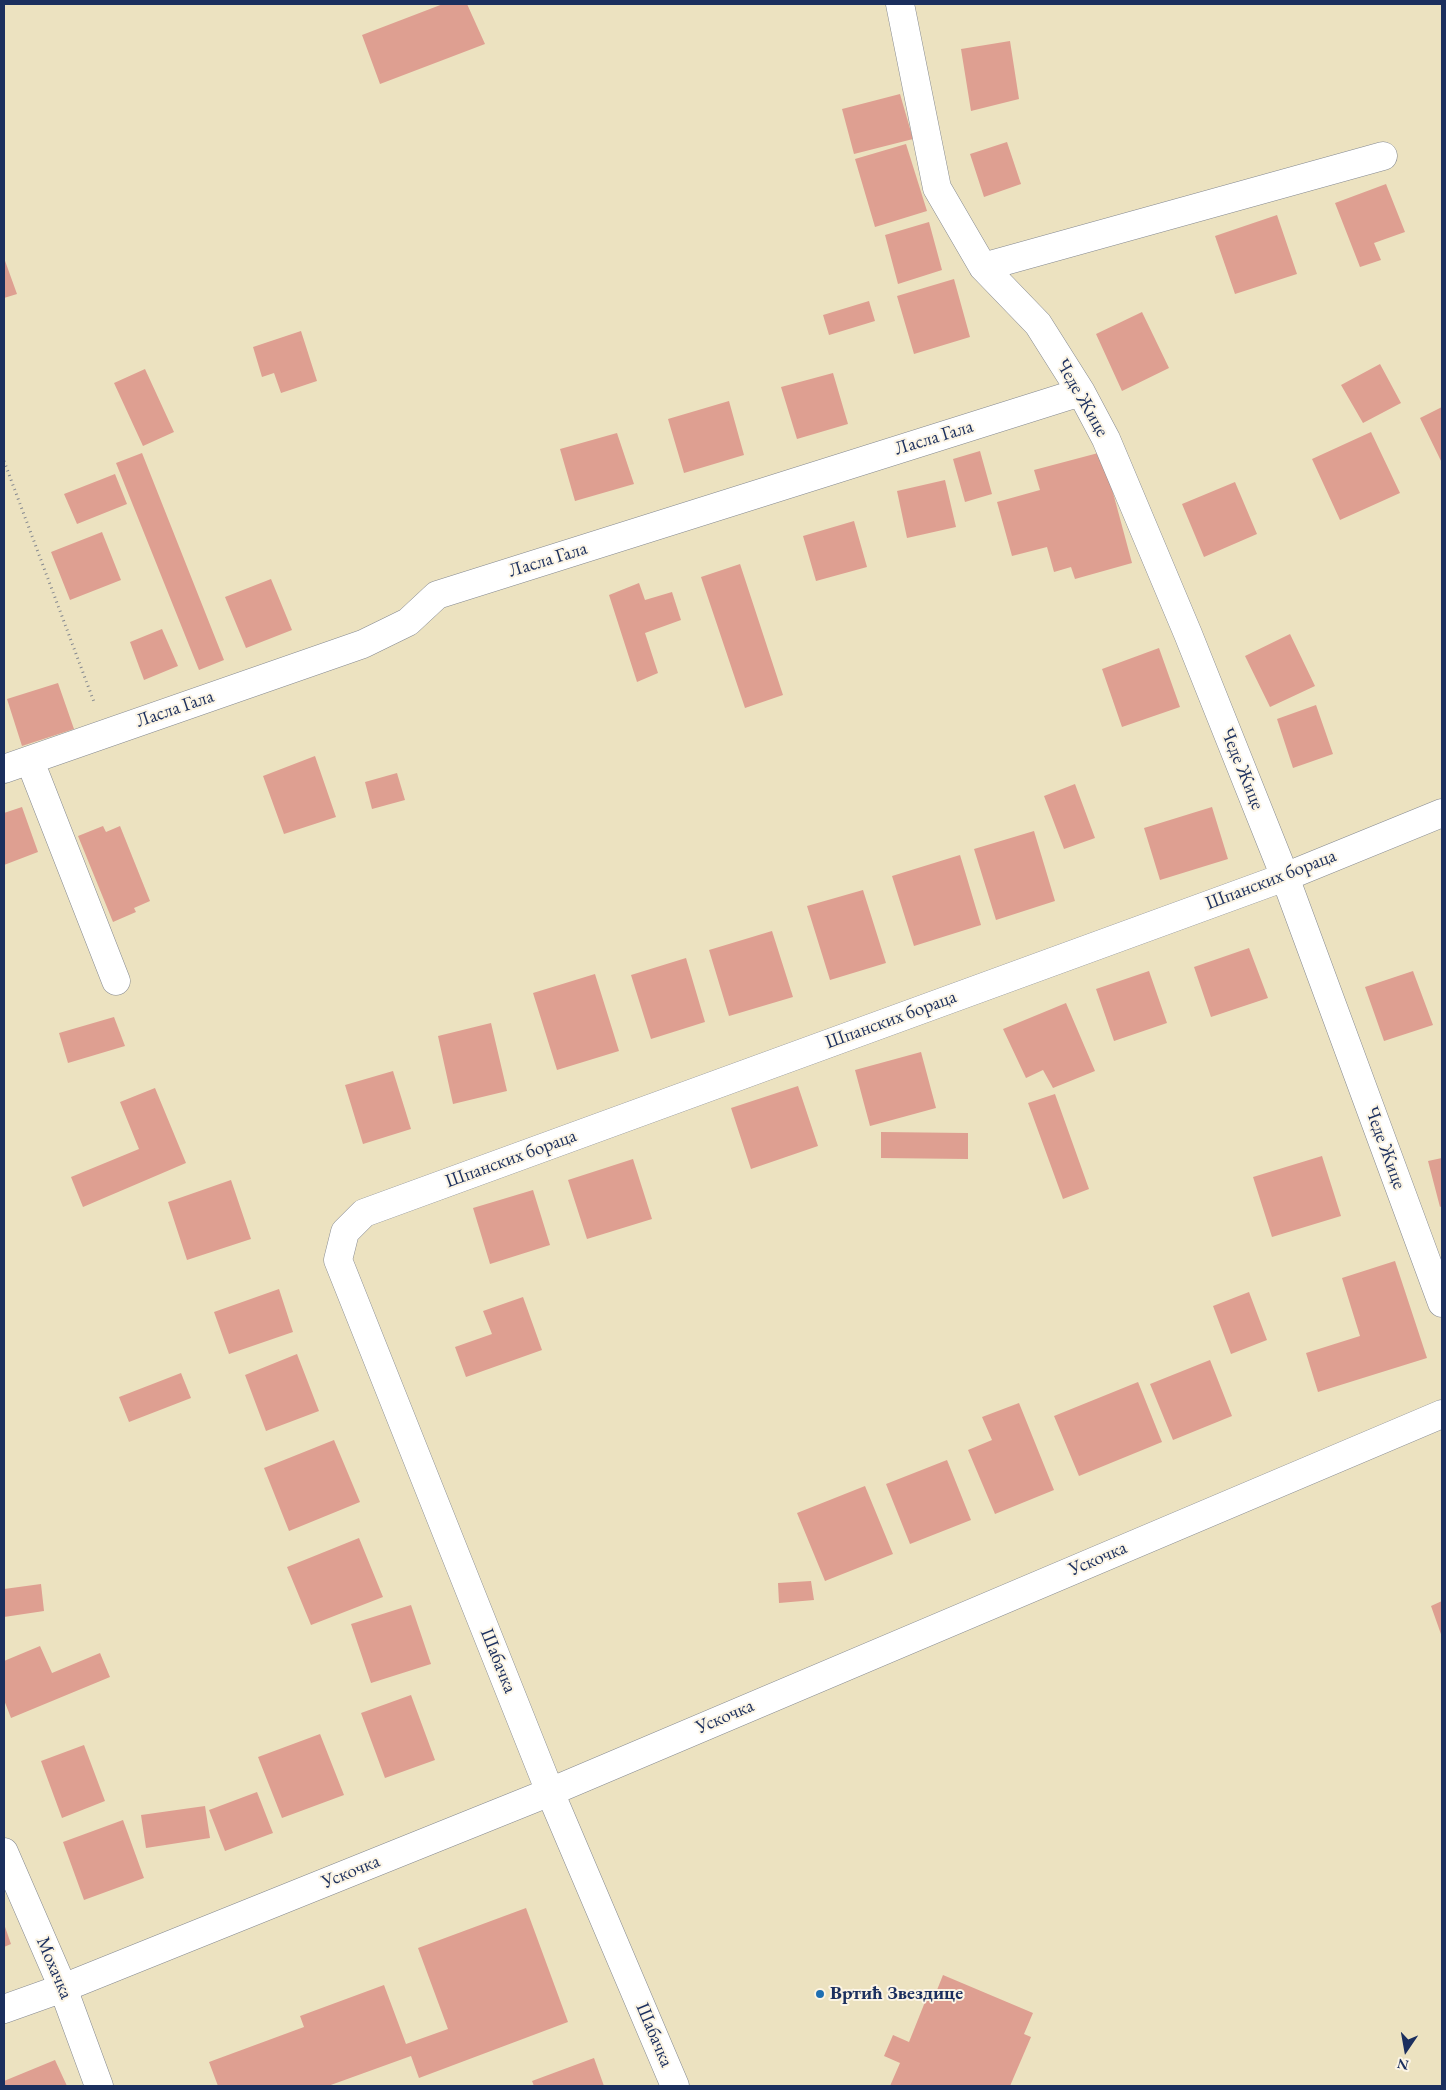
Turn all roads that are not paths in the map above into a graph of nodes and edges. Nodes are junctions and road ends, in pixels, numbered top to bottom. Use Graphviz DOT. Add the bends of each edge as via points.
graph roads {
  1 [pos="900,4"];
  2 [pos="1383,156"];
  3 [pos="983,267"];
  4 [pos="1081,392"];
  5 [pos="30,761"];
  6 [pos="4,769"];
  7 [pos="1442,813"];
  8 [pos="1285,877"];
  9 [pos="116,981"];
  10 [pos="345,1232"];
  11 [pos="1442,1303"];
  12 [pos="1442,1414"];
  13 [pos="550,1792"];
  14 [pos="4,1852"];
  15 [pos="63,1988"];
  16 [pos="4,2009"];
  17 [pos="99,2086"];
  18 [pos="676,2086"];
  1 -- 3 [label="street, Чеде Жице" via="936,188"];
  2 -- 3 [label="street"];
  3 -- 4 [label="street, Чеде Жице" via="1038,324"];
  4 -- 5 [label="street, Ласла Гала" via="437,595 408,622 363,644"];
  4 -- 8 [label="street, Чеде Жице" via="1106,439"];
  5 -- 6 [label="street, Ласла Гала"];
  5 -- 9 [label="street"];
  7 -- 8 [label="street, Шпанских бораца"];
  8 -- 10 [label="street, Шпанских бораца" via="364,1213"];
  8 -- 11 [label="street, Чеде Жице"];
  10 -- 13 [label="street, Шабачка" via="338,1260"];
  12 -- 13 [label="street, Ускочка"];
  13 -- 15 [label="street, Ускочка"];
  13 -- 18 [label="street, Шабачка"];
  14 -- 15 [label="street, Мохачка"];
  15 -- 16 [label="street, Ускочка"];
  15 -- 17 [label="street, Мохачка"];
}
